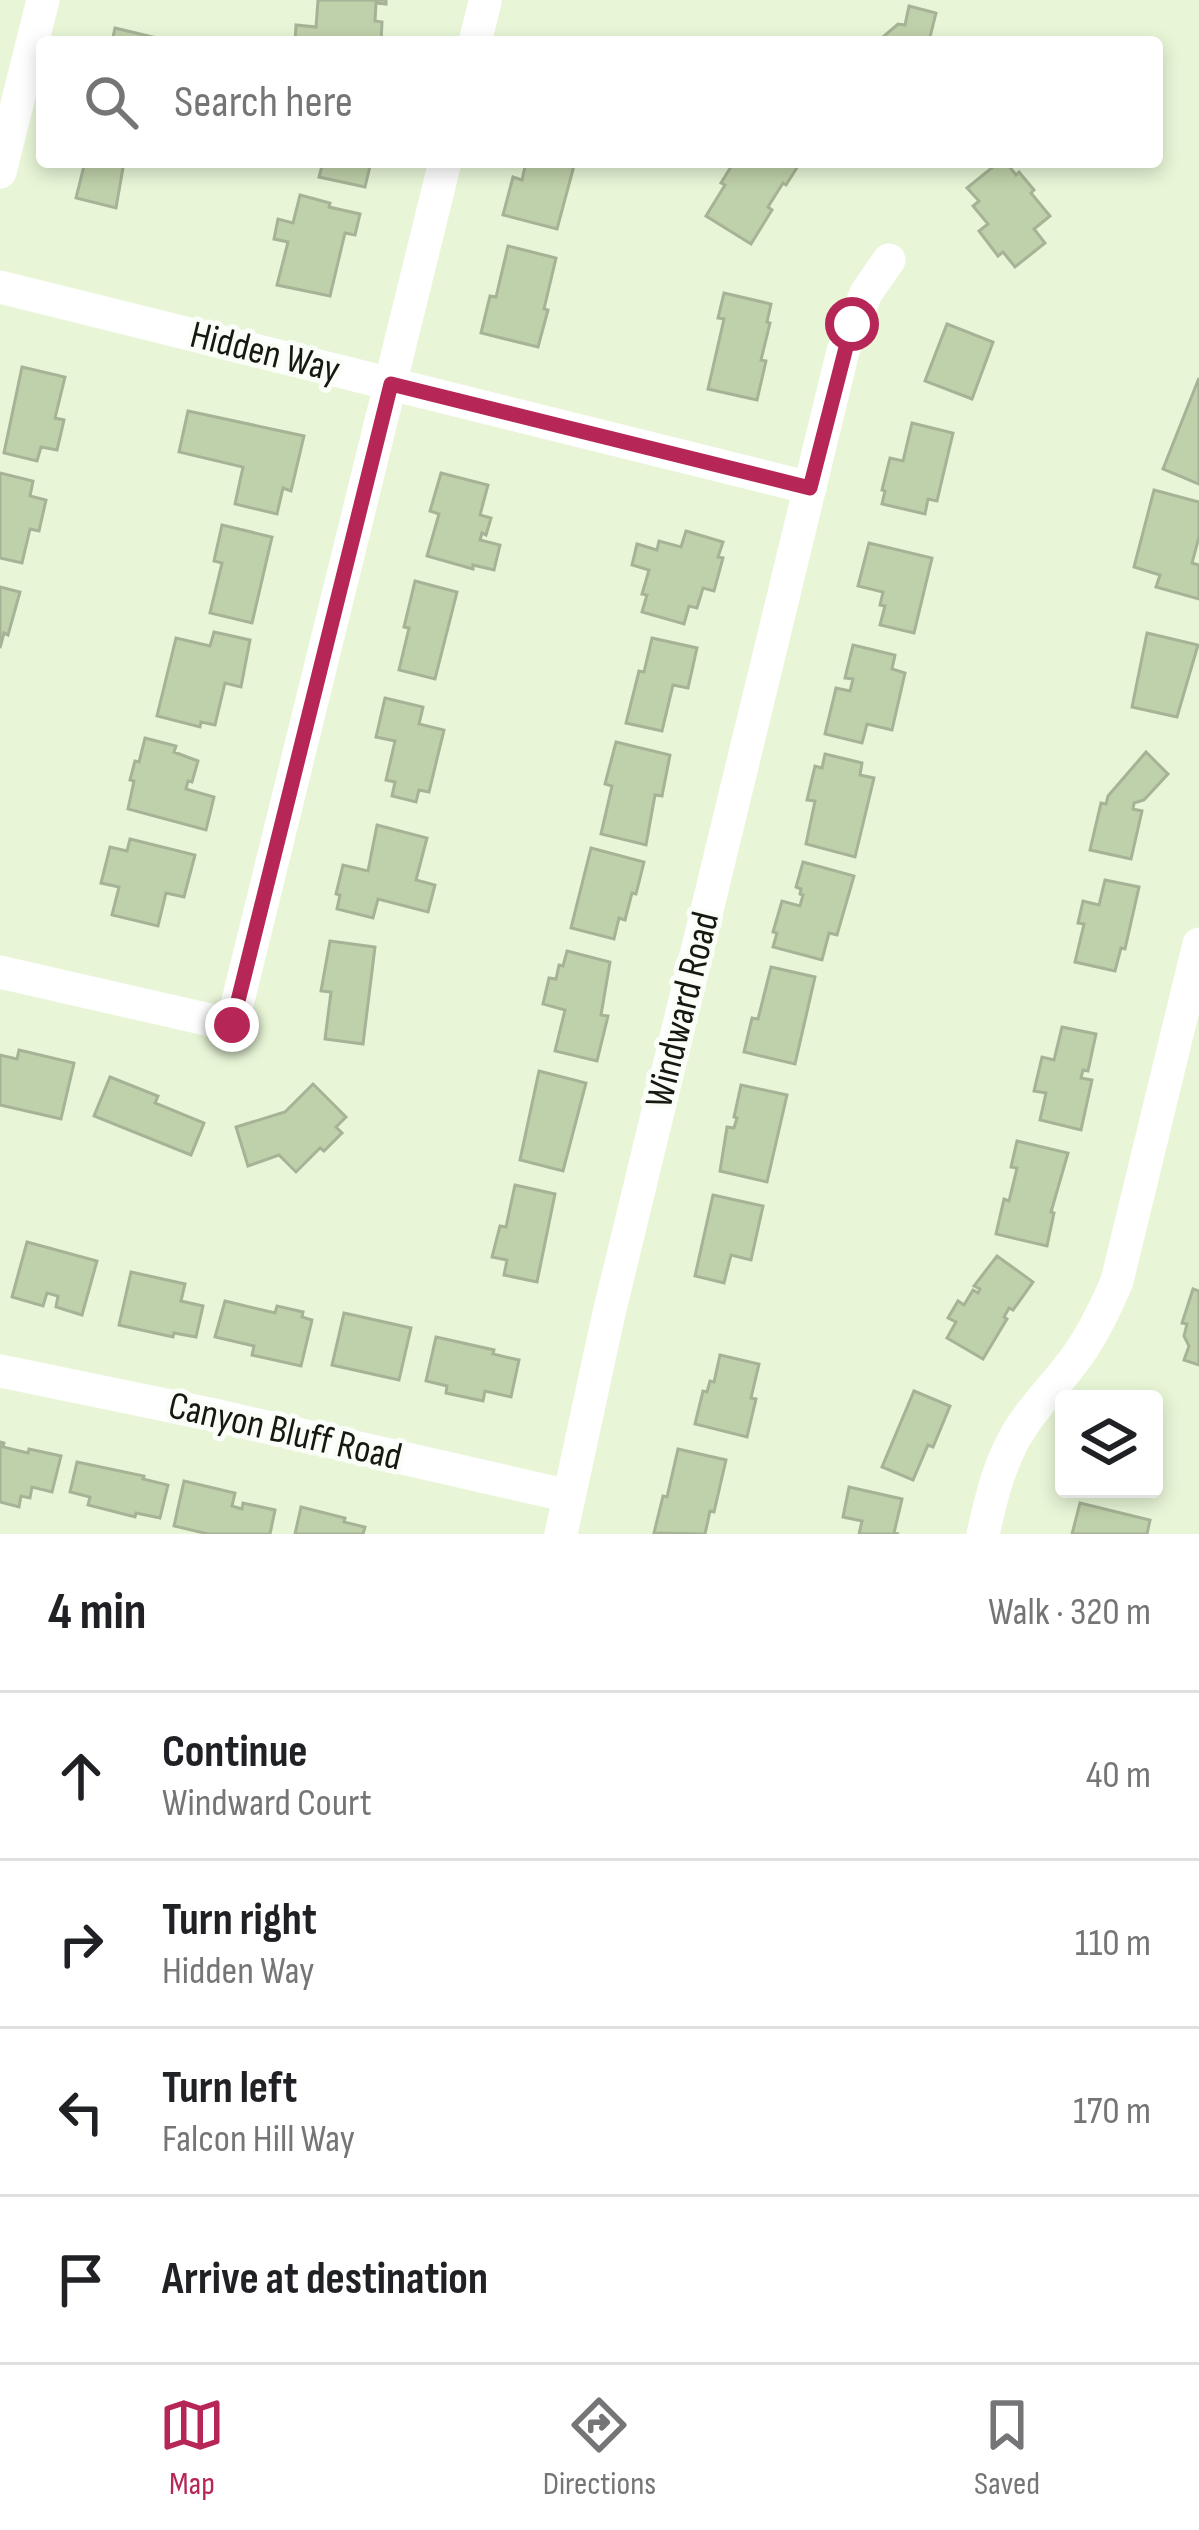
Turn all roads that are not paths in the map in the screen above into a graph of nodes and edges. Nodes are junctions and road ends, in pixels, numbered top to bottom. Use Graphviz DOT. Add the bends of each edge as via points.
graph roads {
  1 [pos="43,0"];
  2 [pos="485,2"];
  3 [pos="476,36"];
  4 [pos="445,168"];
  5 [pos="0,172"];
  6 [pos="889,260"];
  7 [pos="0,287"];
  8 [pos="391,384"];
  9 [pos="810,488"];
  10 [pos="1199,944"];
  11 [pos="0,972"];
  12 [pos="0,1371"];
  13 [pos="569,1496"];
  14 [pos="561,1534"];
  15 [pos="983,1534"];
  1 -- 5 [label="street"];
  2 -- 3 [label="street"];
  4 -- 8 [label="street"];
  6 -- 9 [label="street, Windward Road" via="852,324"];
  7 -- 8 [label="street, Hidden Way"];
  8 -- 9 [label="street, Hidden Way"];
  8 -- 11 [label="street" via="232,1025"];
  9 -- 13 [label="street, Windward Road"];
  10 -- 15 [label="street" via="1117,1281 1077,1357 1011,1444"];
  12 -- 13 [label="street, Canyon Bluff Road"];
  13 -- 14 [label="street, Windward Road"];
}
